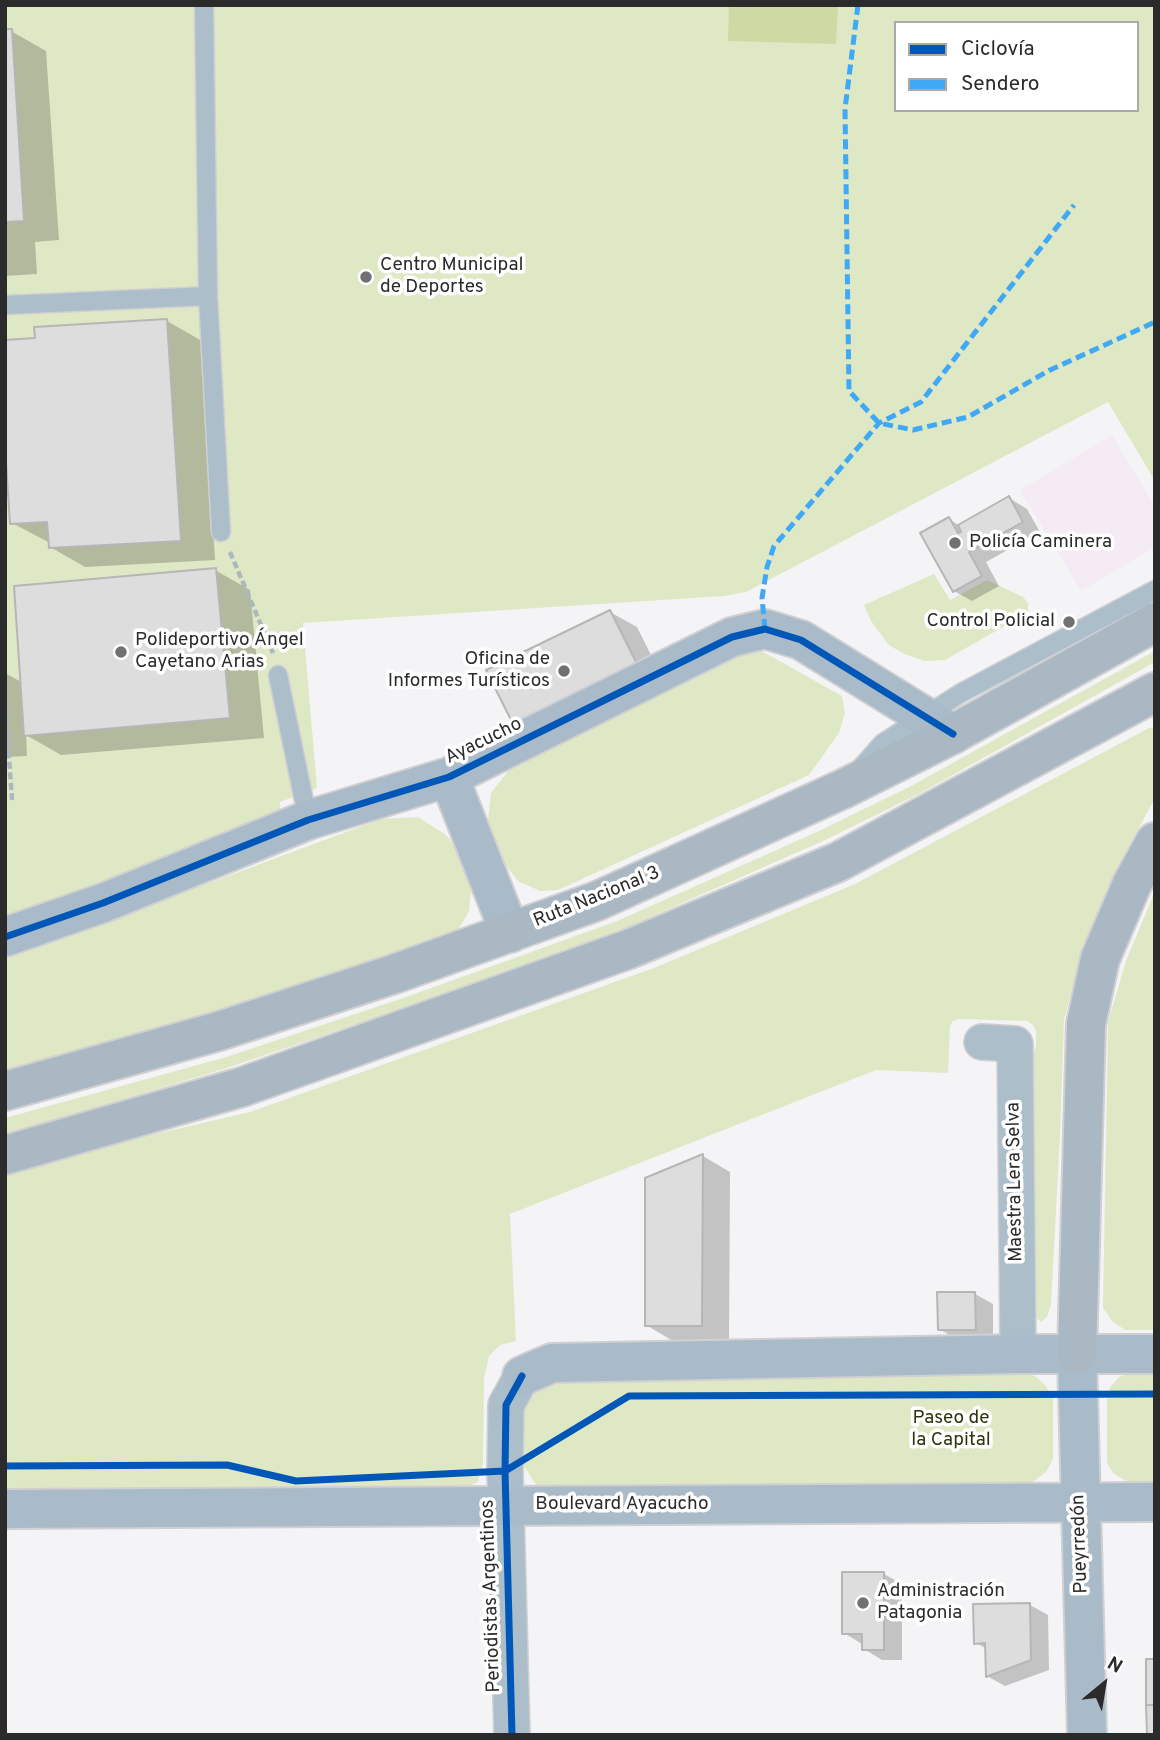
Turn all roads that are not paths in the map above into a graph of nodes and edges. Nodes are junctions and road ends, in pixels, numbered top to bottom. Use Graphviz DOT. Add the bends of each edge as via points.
graph roads {
  1 [pos="204,5"];
  2 [pos="208,296"];
  3 [pos="5,305"];
  4 [pos="221,532"];
  5 [pos="1155,590"];
  6 [pos="1155,622"];
  7 [pos="278,675"];
  8 [pos="1155,692"];
  9 [pos="939,725"];
  10 [pos="449,776"];
  11 [pos="308,820"];
  12 [pos="1155,842"];
  13 [pos="510,933"];
  14 [pos="5,937"];
  15 [pos="982,1042"];
  16 [pos="5,1091"];
  17 [pos="5,1155"];
  18 [pos="1018,1354"];
  19 [pos="1077,1354"];
  20 [pos="1155,1354"];
  21 [pos="522,1376"];
  22 [pos="1155,1502"];
  23 [pos="1079,1503"];
  24 [pos="506,1506"];
  25 [pos="5,1509"];
  26 [pos="512,1735"];
  27 [pos="1087,1735"];
  1 -- 2 [label="lane"];
  2 -- 3 [label="lane"];
  2 -- 4 [label="lane"];
  5 -- 9 [label="lane" via="961,693"];
  6 -- 9 [label="highway, Ruta Nacional 3"];
  7 -- 11 [label="lane"];
  8 -- 17 [label="highway" via="838,862 629,949 242,1087"];
  9 -- 10 [label="main road, Ayacucho" via="801,640 765,629 733,637"];
  9 -- 13 [label="highway, Ruta Nacional 3" via="843,789 605,897"];
  10 -- 11 [label="main road, Ayacucho"];
  10 -- 13 [label="main road"];
  11 -- 14 [label="main road, Ayacucho" via="103,903"];
  12 -- 19 [label="highway" via="1100,960 1086,1024"];
  13 -- 16 [label="highway, Ruta Nacional 3" via="219,1031"];
  15 -- 18 [label="street, Maestra Lera Selva" via="1015,1044"];
  18 -- 19 [label="main road"];
  18 -- 21 [label="main road" via="552,1363"];
  19 -- 20 [label="main road"];
  19 -- 23 [label="main road, Pueyrredón"];
  21 -- 24 [label="street, Periodistas Argentinos" via="506,1405"];
  22 -- 23 [label="main road, Boulevard Ayacucho"];
  23 -- 24 [label="main road, Boulevard Ayacucho"];
  23 -- 27 [label="main road, Pueyrredón"];
  24 -- 25 [label="main road, Boulevard Ayacucho"];
  24 -- 26 [label="street, Periodistas Argentinos"];
}
